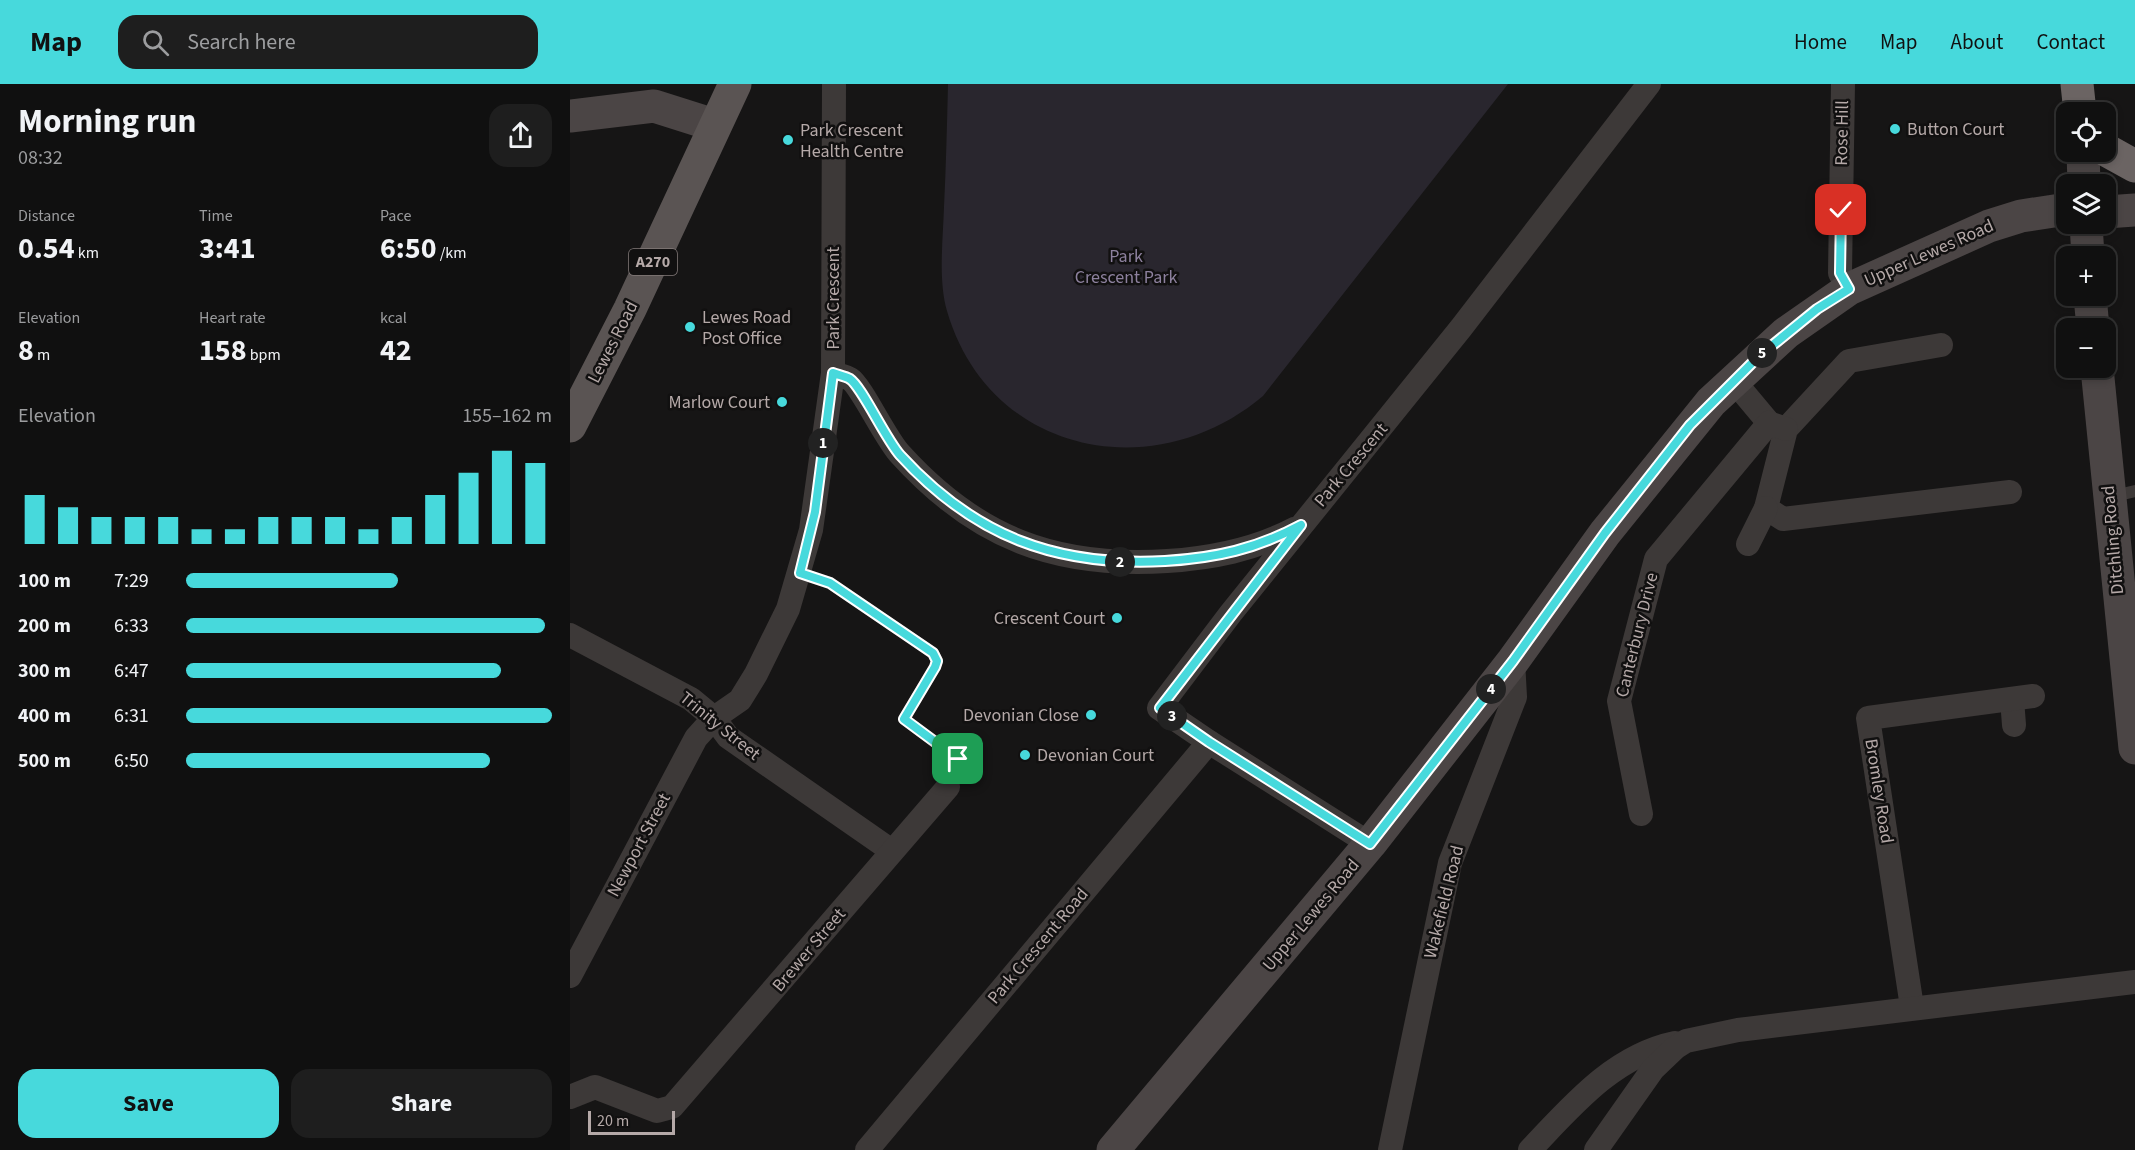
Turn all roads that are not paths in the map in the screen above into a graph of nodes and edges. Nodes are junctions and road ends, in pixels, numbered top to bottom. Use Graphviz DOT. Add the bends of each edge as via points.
graph roads {
  1 [pos="735,84"];
  2 [pos="834,84"];
  3 [pos="1649,84"];
  4 [pos="1844,84"];
  5 [pos="2077,84"];
  6 [pos="2079,102"];
  7 [pos="570,116"];
  8 [pos="714,125"];
  9 [pos="2116,156"];
  10 [pos="2135,166"];
  11 [pos="2135,210"];
  12 [pos="2056,211"];
  13 [pos="2116,211"];
  14 [pos="1849,289"];
  15 [pos="1941,345"];
  16 [pos="833,373"];
  17 [pos="2099,378"];
  18 [pos="1733,381"];
  19 [pos="570,426"];
  20 [pos="1777,426"];
  21 [pos="2010,492"];
  22 [pos="2122,494"];
  23 [pos="1766,508"];
  24 [pos="1301,525"];
  25 [pos="1748,544"];
  26 [pos="800,573"];
  27 [pos="2126,578"];
  28 [pos="570,635"];
  29 [pos="1513,661"];
  30 [pos="714,718"];
  31 [pos="2014,724"];
  32 [pos="1209,742"];
  33 [pos="2135,748"];
  34 [pos="958,759"];
  35 [pos="948,787"];
  36 [pos="1641,814"];
  37 [pos="1370,844"];
  38 [pos="892,850"];
  39 [pos="570,976"];
  40 [pos="2135,982"];
  41 [pos="1912,1007"];
  42 [pos="1686,1041"];
  43 [pos="570,1097"];
  44 [pos="867,1150"];
  45 [pos="1113,1150"];
  46 [pos="1390,1150"];
  47 [pos="1530,1150"];
  48 [pos="1596,1150"];
  1 -- 8 [label="main road, A270"];
  2 -- 16 [label="street, Park Crescent"];
  3 -- 24 [label="street, Park Crescent" via="1440,356"];
  4 -- 14 [label="street, Rose Hill" via="1840,273"];
  5 -- 6 [label="highway"];
  7 -- 8 [label="street" via="654,106"];
  8 -- 19 [label="main road, Lewes Road / A270" via="640,288"];
  9 -- 10 [label="highway"];
  11 -- 13 [label="street"];
  12 -- 14 [label="street, Upper Lewes Road" via="1989,226"];
  14 -- 18 [label="street, Upper Lewes Road" via="1786,333"];
  15 -- 20 [label="street, Canterbury Drive" via="1849,361"];
  16 -- 24 [label="street, Park Crescent" via="853,381 893,446 937,493 1018,542 1062,555 1136,562 1188,559 1247,550"];
  16 -- 26 [label="street, Newport Street" via="815,512"];
  17 -- 22 [label="street, Ditchling Road"];
  18 -- 20 [label="street"];
  18 -- 29 [label="street, Upper Lewes Road" via="1690,425 1612,524"];
  20 -- 23 [label="street, Canterbury Drive"];
  20 -- 36 [label="street, Canterbury Drive" via="1656,559 1619,701"];
  21 -- 23 [label="street" via="1783,519"];
  22 -- 27 [label="street, Ditchling Road"];
  23 -- 25 [label="street, Canterbury Drive"];
  24 -- 32 [label="street" via="1160,708"];
  26 -- 30 [label="street, Newport Street" via="788,609 756,674 734,706"];
  26 -- 34 [label="lane" via="830,583 933,653 935,667 904,719"];
  27 -- 33 [label="street, Ditchling Road"];
  28 -- 30 [label="street, Trinity Street" via="691,699"];
  29 -- 37 [label="street, Upper Lewes Road"];
  29 -- 46 [label="street, Wakefield Road" via="1515,697 1450,863"];
  30 -- 38 [label="street, Trinity Street" via="728,737"];
  30 -- 39 [label="street, Newport Street" via="696,738"];
  31 -- 41 [label="street, Bromley Road" via="2022,698 1868,718"];
  32 -- 37 [label="street"];
  32 -- 44 [label="street, Park Crescent Road"];
  35 -- 38 [label="street, Brewer Street"];
  37 -- 45 [label="street, Upper Lewes Road"];
  38 -- 43 [label="street, Brewer Street" via="776,990 667,1110 657,1111 599,1087"];
  40 -- 41 [label="street"];
  41 -- 42 [label="street" via="1738,1030"];
  42 -- 47 [label="street" via="1644,1053 1598,1082"];
  42 -- 48 [label="street" via="1653,1069"];
}
